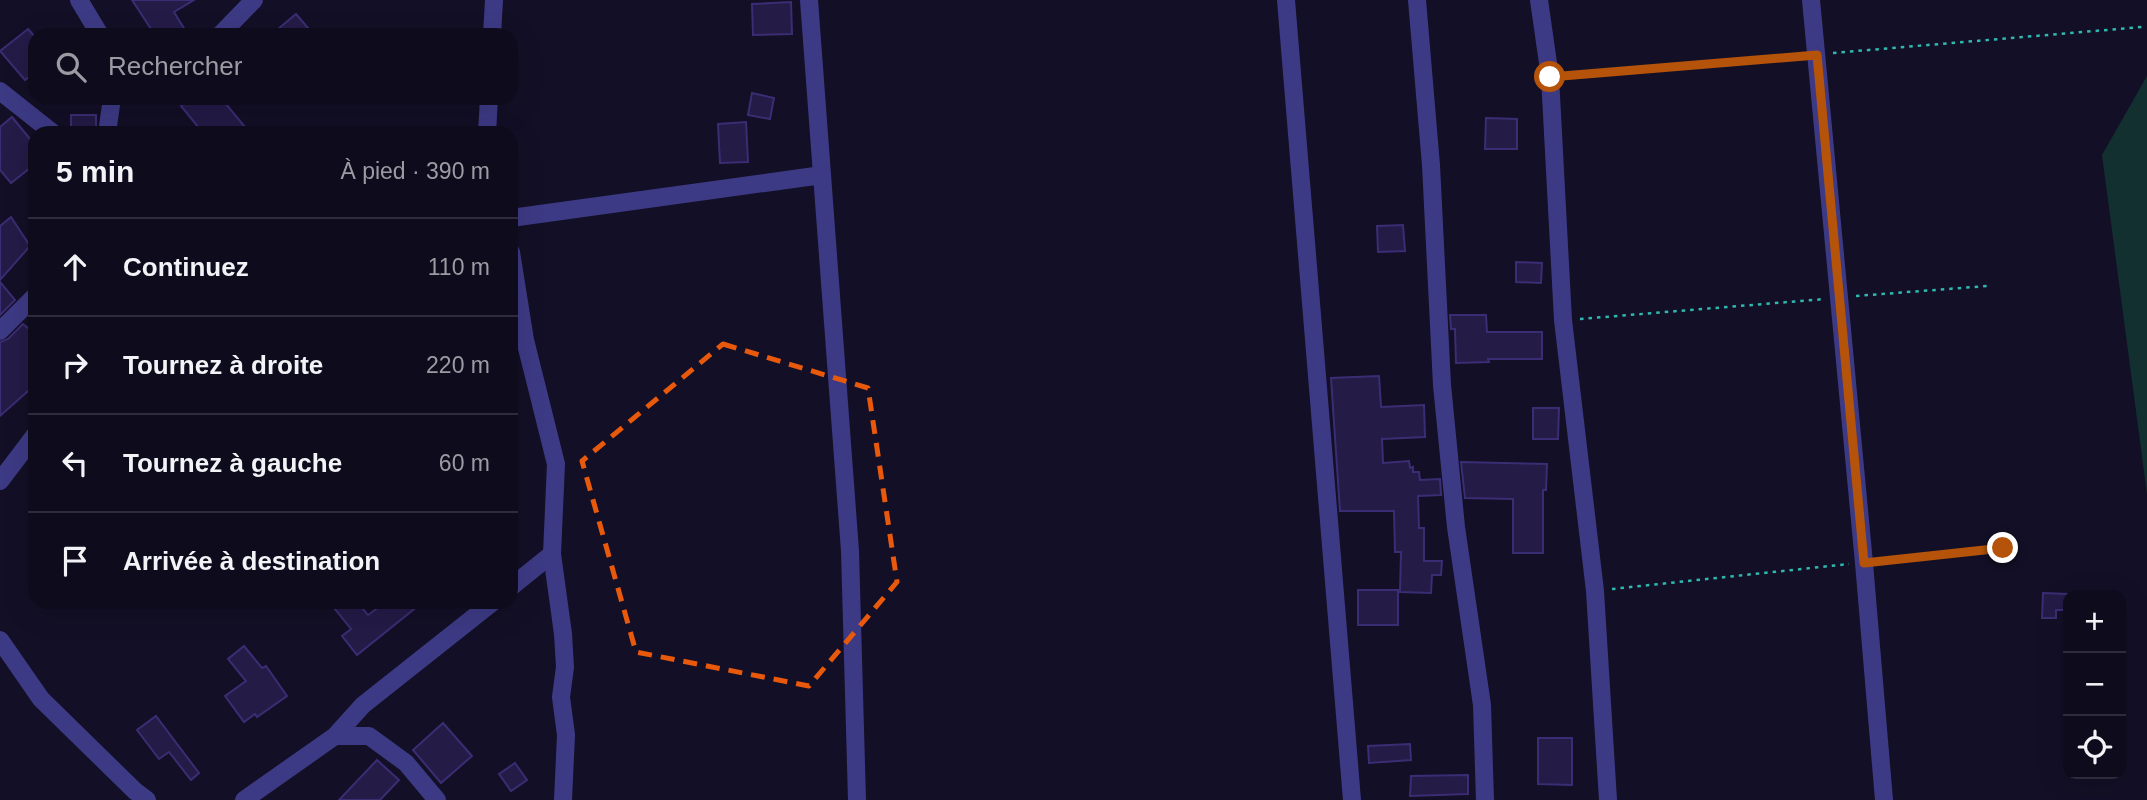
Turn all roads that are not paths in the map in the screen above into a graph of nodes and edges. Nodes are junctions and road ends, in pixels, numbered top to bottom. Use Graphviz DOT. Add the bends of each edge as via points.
graph roads {
  1 [pos="79,0"];
  2 [pos="254,0"];
  3 [pos="494,0"];
  4 [pos="809,0"];
  5 [pos="1286,0"];
  6 [pos="1417,0"];
  7 [pos="1539,0"];
  8 [pos="1811,0"];
  9 [pos="96,28"];
  10 [pos="227,28"];
  11 [pos="492,28"];
  12 [pos="0,91"];
  13 [pos="114,105"];
  14 [pos="489,105"];
  15 [pos="44,126"];
  16 [pos="109,126"];
  17 [pos="487,126"];
  18 [pos="822,175"];
  19 [pos="518,217"];
  20 [pos="518,293"];
  21 [pos="28,303"];
  22 [pos="0,331"];
  23 [pos="28,444"];
  24 [pos="0,481"];
  25 [pos="552,554"];
  26 [pos="518,581"];
  27 [pos="484,609"];
  28 [pos="0,640"];
  29 [pos="335,736"];
  30 [pos="147,800"];
  31 [pos="243,800"];
  32 [pos="437,800"];
  33 [pos="563,800"];
  34 [pos="857,800"];
  35 [pos="1352,800"];
  36 [pos="1485,800"];
  37 [pos="1608,800"];
  38 [pos="1884,800"];
  1 -- 9 [label="street"];
  2 -- 10 [label="street"];
  3 -- 11 [label="street"];
  4 -- 18 [label="street"];
  5 -- 35 [label="street"];
  6 -- 36 [label="street" via="1442,385 1456,527 1482,705"];
  7 -- 37 [label="street" via="1550,77 1563,320 1595,591"];
  8 -- 38 [label="street"];
  12 -- 15 [label="street"];
  13 -- 16 [label="street"];
  14 -- 17 [label="street"];
  18 -- 19 [label="street"];
  18 -- 34 [label="street" via="850,551"];
  20 -- 25 [label="street" via="556,464"];
  21 -- 22 [label="street"];
  23 -- 24 [label="street"];
  25 -- 26 [label="street"];
  25 -- 33 [label="street" via="565,667 561,697 566,735"];
  27 -- 29 [label="street" via="363,705"];
  28 -- 30 [label="street" via="41,699"];
  29 -- 31 [label="street"];
  29 -- 32 [label="street" via="369,736 406,762"];
}
